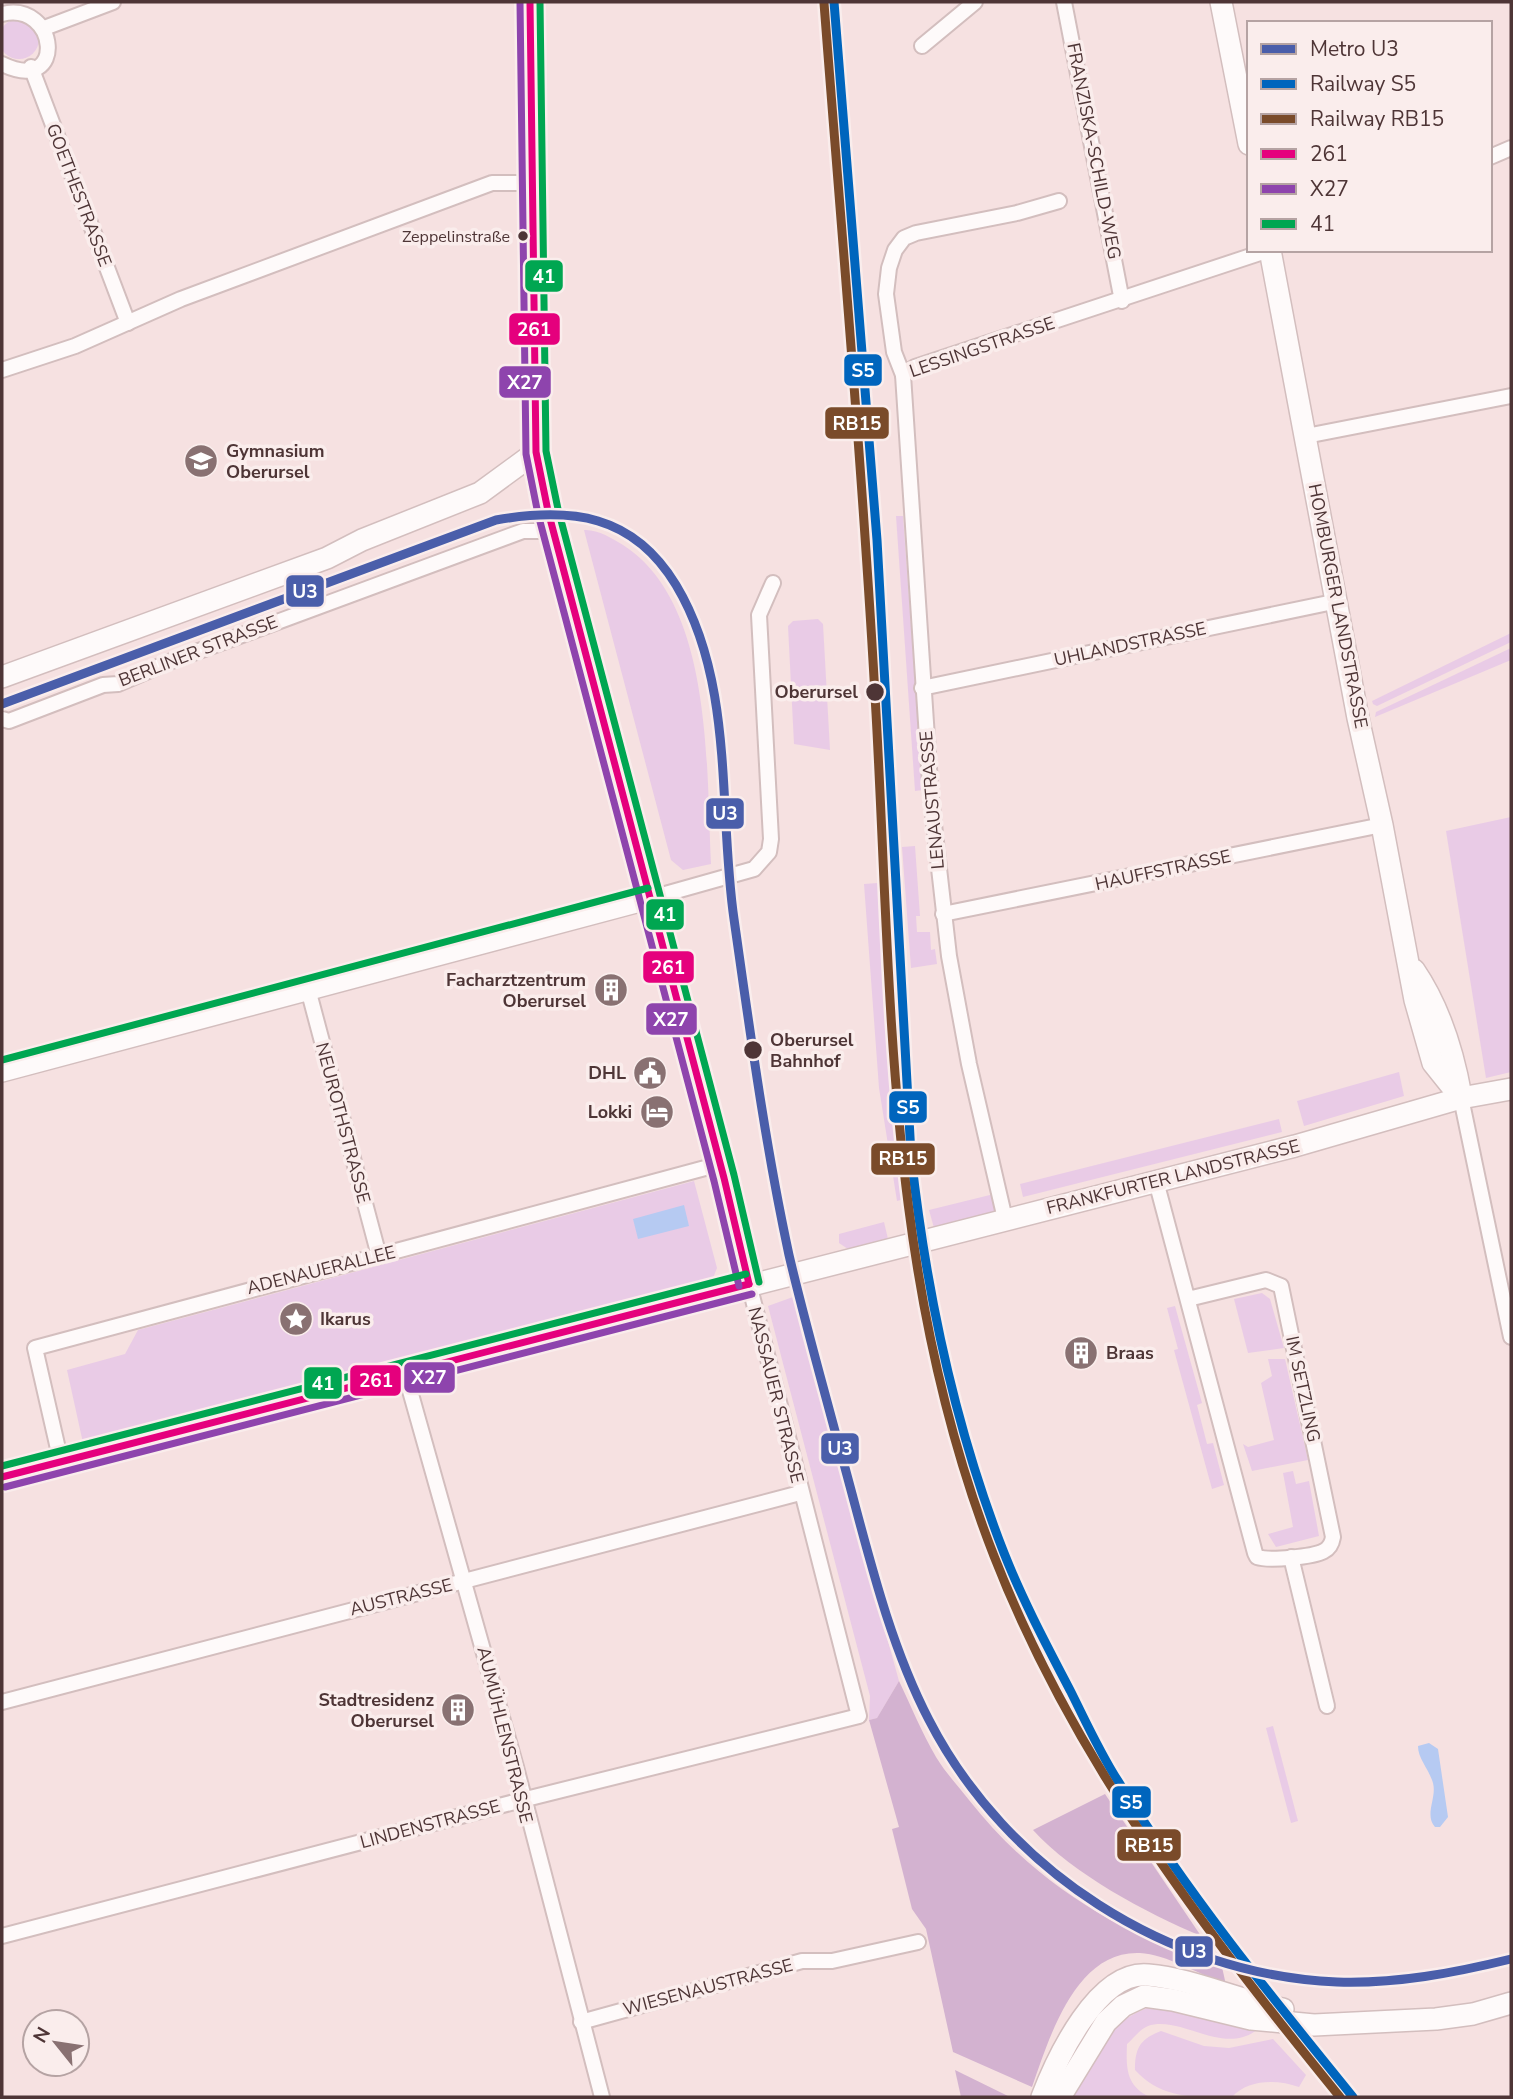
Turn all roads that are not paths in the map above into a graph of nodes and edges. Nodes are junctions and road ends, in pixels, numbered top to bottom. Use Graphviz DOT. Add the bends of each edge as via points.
graph roads {
  1 [pos="113,2"];
  2 [pos="530,2"];
  3 [pos="975,2"];
  4 [pos="1064,2"];
  5 [pos="1221,2"];
  6 [pos="5,9"];
  7 [pos="47,27"];
  8 [pos="922,47"];
  9 [pos="2,64"];
  10 [pos="31,68"];
  11 [pos="1247,134"];
  12 [pos="1511,148"];
  13 [pos="1492,155"];
  14 [pos="531,183"];
  15 [pos="1059,201"];
  16 [pos="1263,252"];
  17 [pos="1269,252"];
  18 [pos="1122,301"];
  19 [pos="128,323"];
  20 [pos="2,370"];
  21 [pos="903,375"];
  22 [pos="1511,396"];
  23 [pos="1306,436"];
  24 [pos="536,452"];
  25 [pos="554,531"];
  26 [pos="773,583"];
  27 [pos="1338,601"];
  28 [pos="2,677"];
  29 [pos="922,688"];
  30 [pos="2,719"];
  31 [pos="1382,825"];
  32 [pos="651,898"];
  33 [pos="943,914"];
  34 [pos="308,989"];
  35 [pos="2,1071"];
  36 [pos="1511,1089"];
  37 [pos="1461,1098"];
  38 [pos="720,1164"];
  39 [pos="1156,1181"];
  40 [pos="1005,1219"];
  41 [pos="379,1256"];
  42 [pos="748,1284"];
  43 [pos="1506,1284"];
  44 [pos="1188,1299"];
  45 [pos="1511,1337"];
  46 [pos="405,1373"];
  47 [pos="61,1462"];
  48 [pos="2,1477"];
  49 [pos="800,1493"];
  50 [pos="1291,1557"];
  51 [pos="465,1581"];
  52 [pos="2,1702"];
  53 [pos="1327,1706"];
  54 [pos="859,1716"];
  55 [pos="522,1800"];
  56 [pos="2,1936"];
  57 [pos="918,1942"];
  58 [pos="1511,2003"];
  59 [pos="581,2022"];
  60 [pos="1354,2022"];
  61 [pos="601,2097"];
  62 [pos="1042,2097"];
  63 [pos="1060,2097"];
  1 -- 7 [label="street"];
  2 -- 14 [label="main road, NASSAUER STRASSE"];
  3 -- 8 [label="street"];
  4 -- 18 [label="street, FRANZISKA-SCHILD-WEG"];
  5 -- 11 [label="main road"];
  6 -- 7 [label="street" via="31,11"];
  7 -- 10 [label="street" via="49,46"];
  9 -- 10 [label="street"];
  10 -- 19 [label="street, GOETHESTRASSE"];
  12 -- 13 [label="street"];
  14 -- 19 [label="street" via="492,183"];
  14 -- 24 [label="main road, NASSAUER STRASSE"];
  15 -- 21 [label="street, LESSINGSTRASSE" via="904,239 889,268 886,294 894,352"];
  16 -- 18 [label="street, LESSINGSTRASSE"];
  17 -- 23 [label="main road, HOMBURGER LANDSTRASSE"];
  18 -- 21 [label="street, LESSINGSTRASSE"];
  19 -- 20 [label="street"];
  21 -- 29 [label="street, LENAUSTRASSE"];
  22 -- 23 [label="street"];
  23 -- 27 [label="main road, HOMBURGER LANDSTRASSE"];
  24 -- 25 [label="main road, NASSAUER STRASSE"];
  24 -- 28 [label="main road" via="480,493 327,558"];
  25 -- 30 [label="street, BERLINER STRASSE" via="523,531 118,684"];
  25 -- 32 [label="main road, NASSAUER STRASSE"];
  26 -- 32 [label="street" via="759,615 769,852 754,869"];
  27 -- 29 [label="street, UHLANDSTRASSE"];
  27 -- 31 [label="main road, HOMBURGER LANDSTRASSE"];
  29 -- 33 [label="street, LENAUSTRASSE"];
  31 -- 33 [label="street, HAUFFSTRASSE"];
  31 -- 37 [label="main road, HOMBURGER LANDSTRASSE" via="1415,1000 1433,1063"];
  32 -- 34 [label="main road"];
  32 -- 38 [label="main road, NASSAUER STRASSE"];
  33 -- 40 [label="street, LENAUSTRASSE" via="969,1064"];
  34 -- 35 [label="main road"];
  34 -- 41 [label="street, NEUROTHSTRASSE"];
  36 -- 37 [label="main road, FRANKFURTER LANDSTRASSE"];
  37 -- 39 [label="main road, FRANKFURTER LANDSTRASSE"];
  37 -- 43 [label="street"];
  38 -- 41 [label="street, ADENAUERALLEE"];
  38 -- 42 [label="main road, NASSAUER STRASSE"];
  39 -- 40 [label="main road, FRANKFURTER LANDSTRASSE"];
  39 -- 44 [label="street, IM SETZLING"];
  40 -- 42 [label="main road, FRANKFURTER LANDSTRASSE"];
  41 -- 47 [label="street, ADENAUERALLEE" via="35,1348"];
  42 -- 46 [label="main road"];
  42 -- 49 [label="street, NASSAUER STRASSE"];
  43 -- 45 [label="street"];
  44 -- 50 [label="street, IM SETZLING" via="1255,1553 1263,1559"];
  44 -- 50 [label="street, IM SETZLING" via="1266,1280 1281,1286 1333,1537 1324,1552"];
  46 -- 47 [label="main road"];
  46 -- 51 [label="street, AUMÜHLENSTRASSE"];
  47 -- 48 [label="main road"];
  49 -- 51 [label="street, AUSTRASSE"];
  49 -- 54 [label="street, NASSAUER STRASSE"];
  50 -- 53 [label="street"];
  51 -- 52 [label="street, AUSTRASSE"];
  51 -- 55 [label="street, AUMÜHLENSTRASSE"];
  54 -- 55 [label="street, LINDENSTRASSE"];
  55 -- 56 [label="street, LINDENSTRASSE"];
  55 -- 59 [label="street, AUMÜHLENSTRASSE"];
  57 -- 59 [label="street, WIESENAUSTRASSE" via="832,1961 802,1961"];
  58 -- 60 [label="main road" via="1436,2019"];
  59 -- 61 [label="street, AUMÜHLENSTRASSE"];
  60 -- 62 [label="main road" via="1255,2004 1172,1979 1129,1976 1111,1985 1087,2012"];
  60 -- 63 [label="main road" via="1314,2025 1251,2019 1144,1996 1123,2006 1106,2022"];
}
